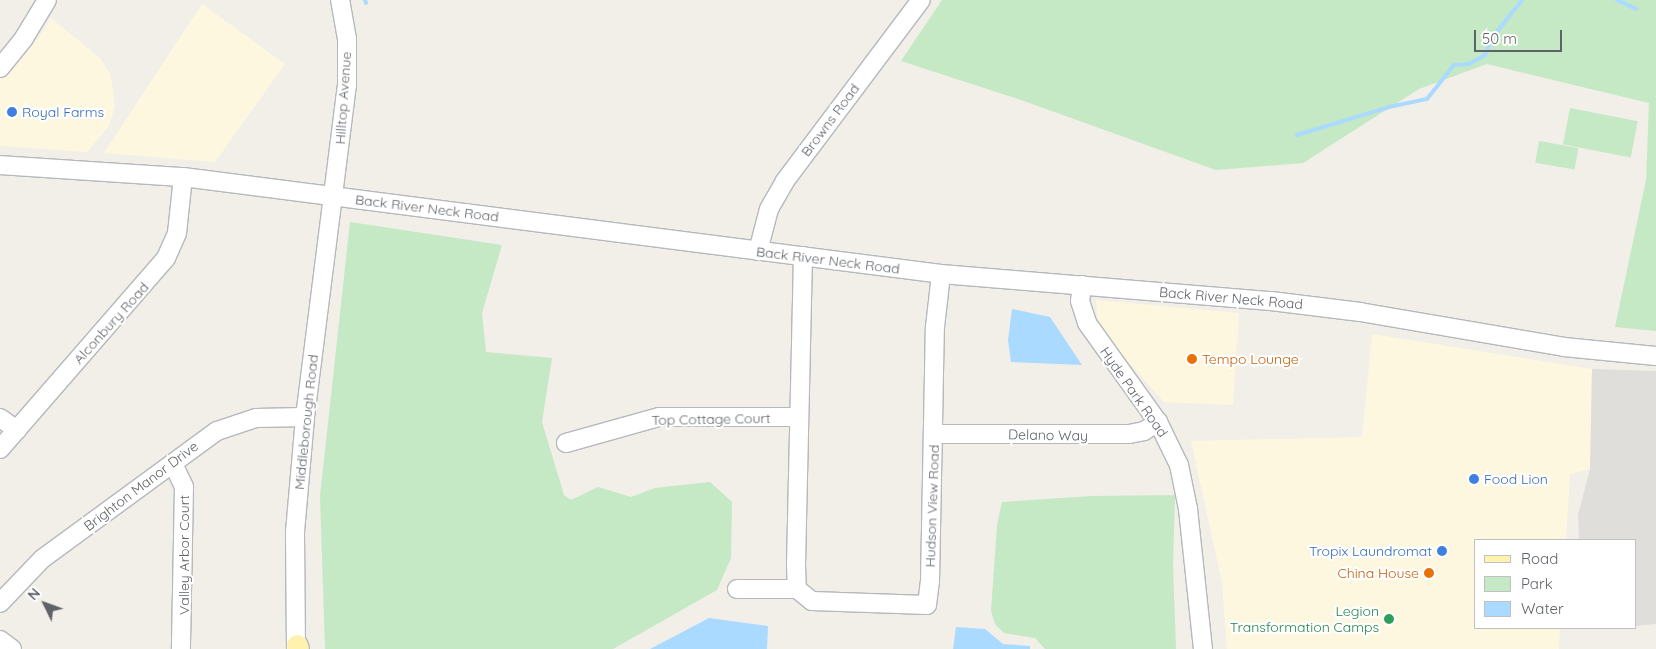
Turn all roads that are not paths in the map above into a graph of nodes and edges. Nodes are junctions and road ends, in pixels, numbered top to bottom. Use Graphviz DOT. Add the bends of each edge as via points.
graph roads {
  1 [pos="47,0"];
  2 [pos="340,0"];
  3 [pos="922,0"];
  4 [pos="0,68"];
  5 [pos="0,165"];
  6 [pos="183,177"];
  7 [pos="333,196"];
  8 [pos="758,251"];
  9 [pos="803,256"];
  10 [pos="942,274"];
  11 [pos="1082,285"];
  12 [pos="1656,356"];
  13 [pos="305,417"];
  14 [pos="799,417"];
  15 [pos="0,418"];
  16 [pos="1158,422"];
  17 [pos="17,430"];
  18 [pos="934,434"];
  19 [pos="566,443"];
  20 [pos="0,449"];
  21 [pos="173,464"];
  22 [pos="737,589"];
  23 [pos="797,589"];
  24 [pos="0,603"];
  25 [pos="0,640"];
  26 [pos="297,648"];
  27 [pos="12,649"];
  28 [pos="181,649"];
  29 [pos="1203,649"];
  1 -- 4 [label="street" via="24,38"];
  2 -- 7 [label="street, Hilltop Avenue" via="348,61"];
  3 -- 8 [label="street, Browns Road" via="785,181 769,209"];
  5 -- 6 [label="street, Back River Neck Road"];
  6 -- 7 [label="street, Back River Neck Road"];
  6 -- 17 [label="street, Alconbury Road" via="177,233 166,258"];
  7 -- 8 [label="street, Back River Neck Road"];
  7 -- 13 [label="street, Middleborough Road"];
  8 -- 9 [label="street, Back River Neck Road"];
  9 -- 10 [label="street, Back River Neck Road"];
  9 -- 14 [label="street"];
  10 -- 11 [label="street, Back River Neck Road"];
  10 -- 18 [label="street, Hudson View Road" via="935,327"];
  11 -- 12 [label="street, Back River Neck Road" via="1279,302 1564,348"];
  11 -- 16 [label="street, Hyde Park Road" via="1080,301 1087,323"];
  13 -- 21 [label="street, Brighton Manor Drive" via="272,416 227,426"];
  13 -- 26 [label="street, Middleborough Road" via="295,532"];
  14 -- 19 [label="street, Top Cottage Court" via="659,417"];
  14 -- 23 [label="street"];
  15 -- 17 [label="street"];
  16 -- 18 [label="street, Delano Way" via="1144,431 1129,434"];
  16 -- 29 [label="street, Hyde Park Road" via="1184,482"];
  17 -- 20 [label="street, Alconbury Road"];
  18 -- 23 [label="street, Hudson View Road" via="927,605 812,601"];
  21 -- 24 [label="street, Brighton Manor Drive" via="42,559"];
  21 -- 28 [label="street, Valley Arbor Court" via="184,487"];
  22 -- 23 [label="street"];
  25 -- 27 [label="street"];
}
